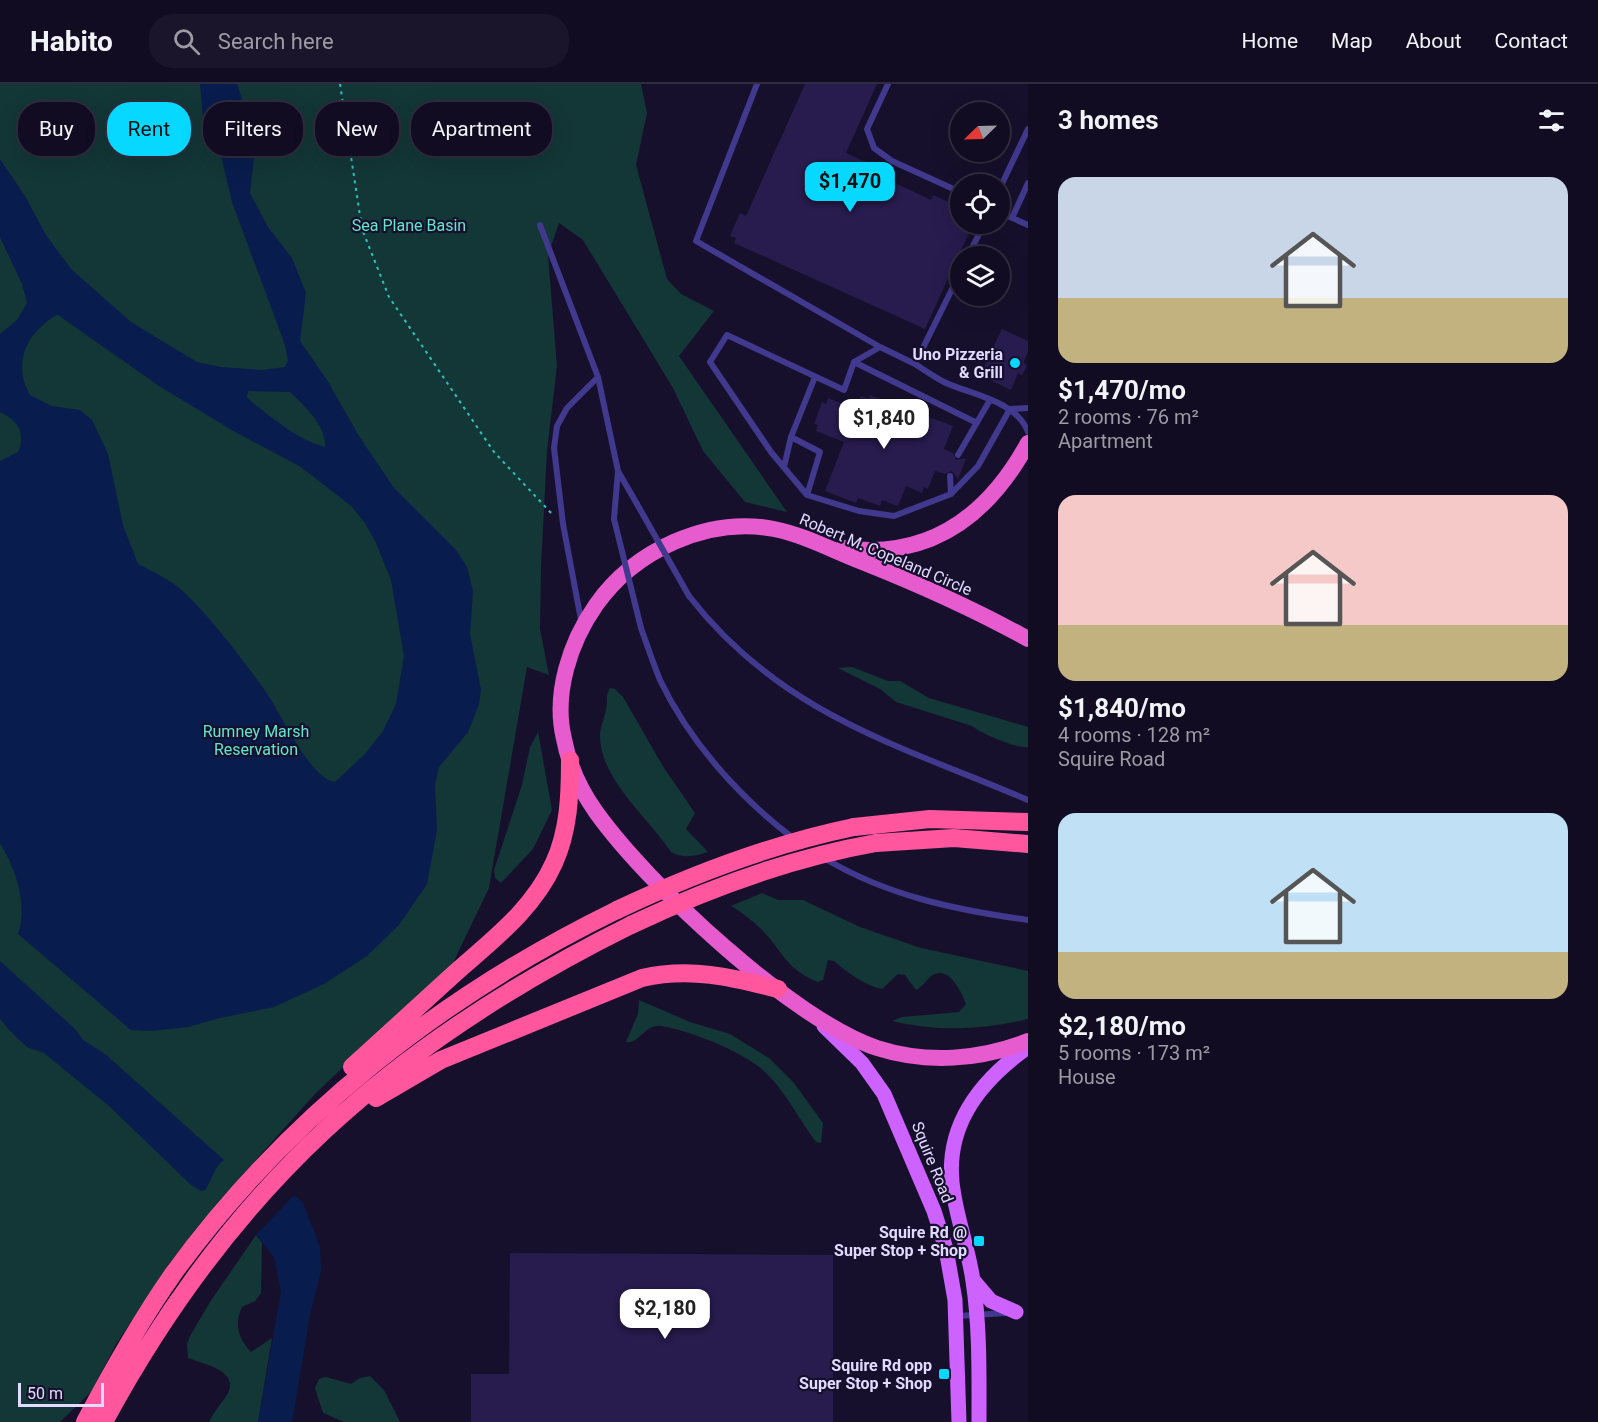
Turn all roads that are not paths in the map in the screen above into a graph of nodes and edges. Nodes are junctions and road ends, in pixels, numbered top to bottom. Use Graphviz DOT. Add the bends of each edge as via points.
graph roads {
  1 [pos="758,84"];
  2 [pos="888,84"];
  3 [pos="1028,129"];
  4 [pos="1007,174"];
  5 [pos="1028,183"];
  6 [pos="950,187"];
  7 [pos="1012,218"];
  8 [pos="540,225"];
  9 [pos="1028,225"];
  10 [pos="950,293"];
  11 [pos="880,347"];
  12 [pos="855,362"];
  13 [pos="915,364"];
  14 [pos="598,377"];
  15 [pos="815,377"];
  16 [pos="990,400"];
  17 [pos="1028,408"];
  18 [pos="1010,409"];
  19 [pos="977,423"];
  20 [pos="1028,432"];
  21 [pos="791,437"];
  22 [pos="1028,443"];
  23 [pos="958,455"];
  24 [pos="784,467"];
  25 [pos="618,471"];
  26 [pos="950,476"];
  27 [pos="951,494"];
  28 [pos="807,495"];
  29 [pos="810,540"];
  30 [pos="583,627"];
  31 [pos="1028,639"];
  32 [pos="570,760"];
  33 [pos="1028,800"];
  34 [pos="1028,822"];
  35 [pos="1028,844"];
  36 [pos="1028,920"];
  37 [pos="778,989"];
  38 [pos="814,1016"];
  39 [pos="1028,1041"];
  40 [pos="1028,1047"];
  41 [pos="326,1115"];
  42 [pos="226,1221"];
  43 [pos="973,1281"];
  44 [pos="1020,1312"];
  45 [pos="977,1314"];
  46 [pos="957,1316"];
  47 [pos="85,1422"];
  48 [pos="104,1422"];
  49 [pos="959,1422"];
  50 [pos="979,1422"];
  1 -- 11 [label="lane" via="696,241"];
  2 -- 6 [label="lane" via="867,129 874,148 892,161"];
  3 -- 4 [label="lane"];
  5 -- 7 [label="lane"];
  7 -- 9 [label="lane"];
  8 -- 14 [label="lane"];
  10 -- 13 [label="lane"];
  11 -- 12 [label="lane"];
  11 -- 13 [label="lane"];
  12 -- 15 [label="lane" via="844,390"];
  12 -- 19 [label="lane"];
  13 -- 16 [label="lane" via="944,382"];
  14 -- 25 [label="lane"];
  14 -- 30 [label="lane" via="567,408 557,426 554,448 563,524"];
  15 -- 21 [label="lane"];
  15 -- 24 [label="lane" via="727,335 710,362"];
  16 -- 18 [label="lane"];
  16 -- 19 [label="lane"];
  17 -- 18 [label="lane"];
  18 -- 20 [label="lane" via="1024,422"];
  18 -- 27 [label="lane" via="978,466"];
  19 -- 23 [label="lane"];
  21 -- 24 [label="lane"];
  21 -- 28 [label="lane" via="820,452"];
  22 -- 29 [label="highway" via="982,504 935,538 875,550"];
  24 -- 28 [label="lane"];
  25 -- 33 [label="lane, bridge" via="689,596 741,655 824,712 875,738"];
  25 -- 36 [label="lane, bridge" via="614,519 641,628 660,679 708,756 778,826 856,878 951,908"];
  26 -- 27 [label="lane"];
  27 -- 28 [label="lane" via="894,516 859,511"];
  29 -- 30 [label="highway, Robert M. Copeland Circle" via="756,527 716,530 684,538 650,554 630,569 599,600"];
  29 -- 31 [label="highway, Robert M. Copeland Circle" via="947,597"];
  30 -- 32 [label="highway, Robert M. Copeland Circle" via="570,657 563,688 562,728"];
  32 -- 37 [label="highway, Robert M. Copeland Circle" via="591,804 625,848 708,930"];
  32 -- 41 [label="highway" via="565,832 538,891 503,931 341,1076"];
  34 -- 41 [label="highway, bridge" via="930,819 854,827 736,860 618,909 463,998 394,1047"];
  35 -- 41 [label="highway, bridge" via="954,838 876,843 757,874 631,925 538,974"];
  37 -- 38 [label="highway, Robert M. Copeland Circle"];
  37 -- 41 [label="highway" via="709,973 676,972 642,978 441,1060"];
  38 -- 39 [label="highway, Robert M. Copeland Circle" via="862,1042 919,1057 971,1057"];
  38 -- 46 [label="main road, Squire Road" via="861,1063 891,1107 940,1230"];
  40 -- 43 [label="main road, Squire Road" via="977,1092 964,1114 954,1148 952,1188"];
  41 -- 42 [label="highway" via="268,1172"];
  42 -- 47 [label="highway" via="148,1311"];
  42 -- 48 [label="highway"];
  43 -- 44 [label="main road" via="991,1301"];
  43 -- 45 [label="main road, Squire Road"];
  44 -- 45 [label="lane"];
  45 -- 46 [label="lane"];
  45 -- 50 [label="main road, Squire Road"];
  46 -- 49 [label="main road, Squire Road"];
}
